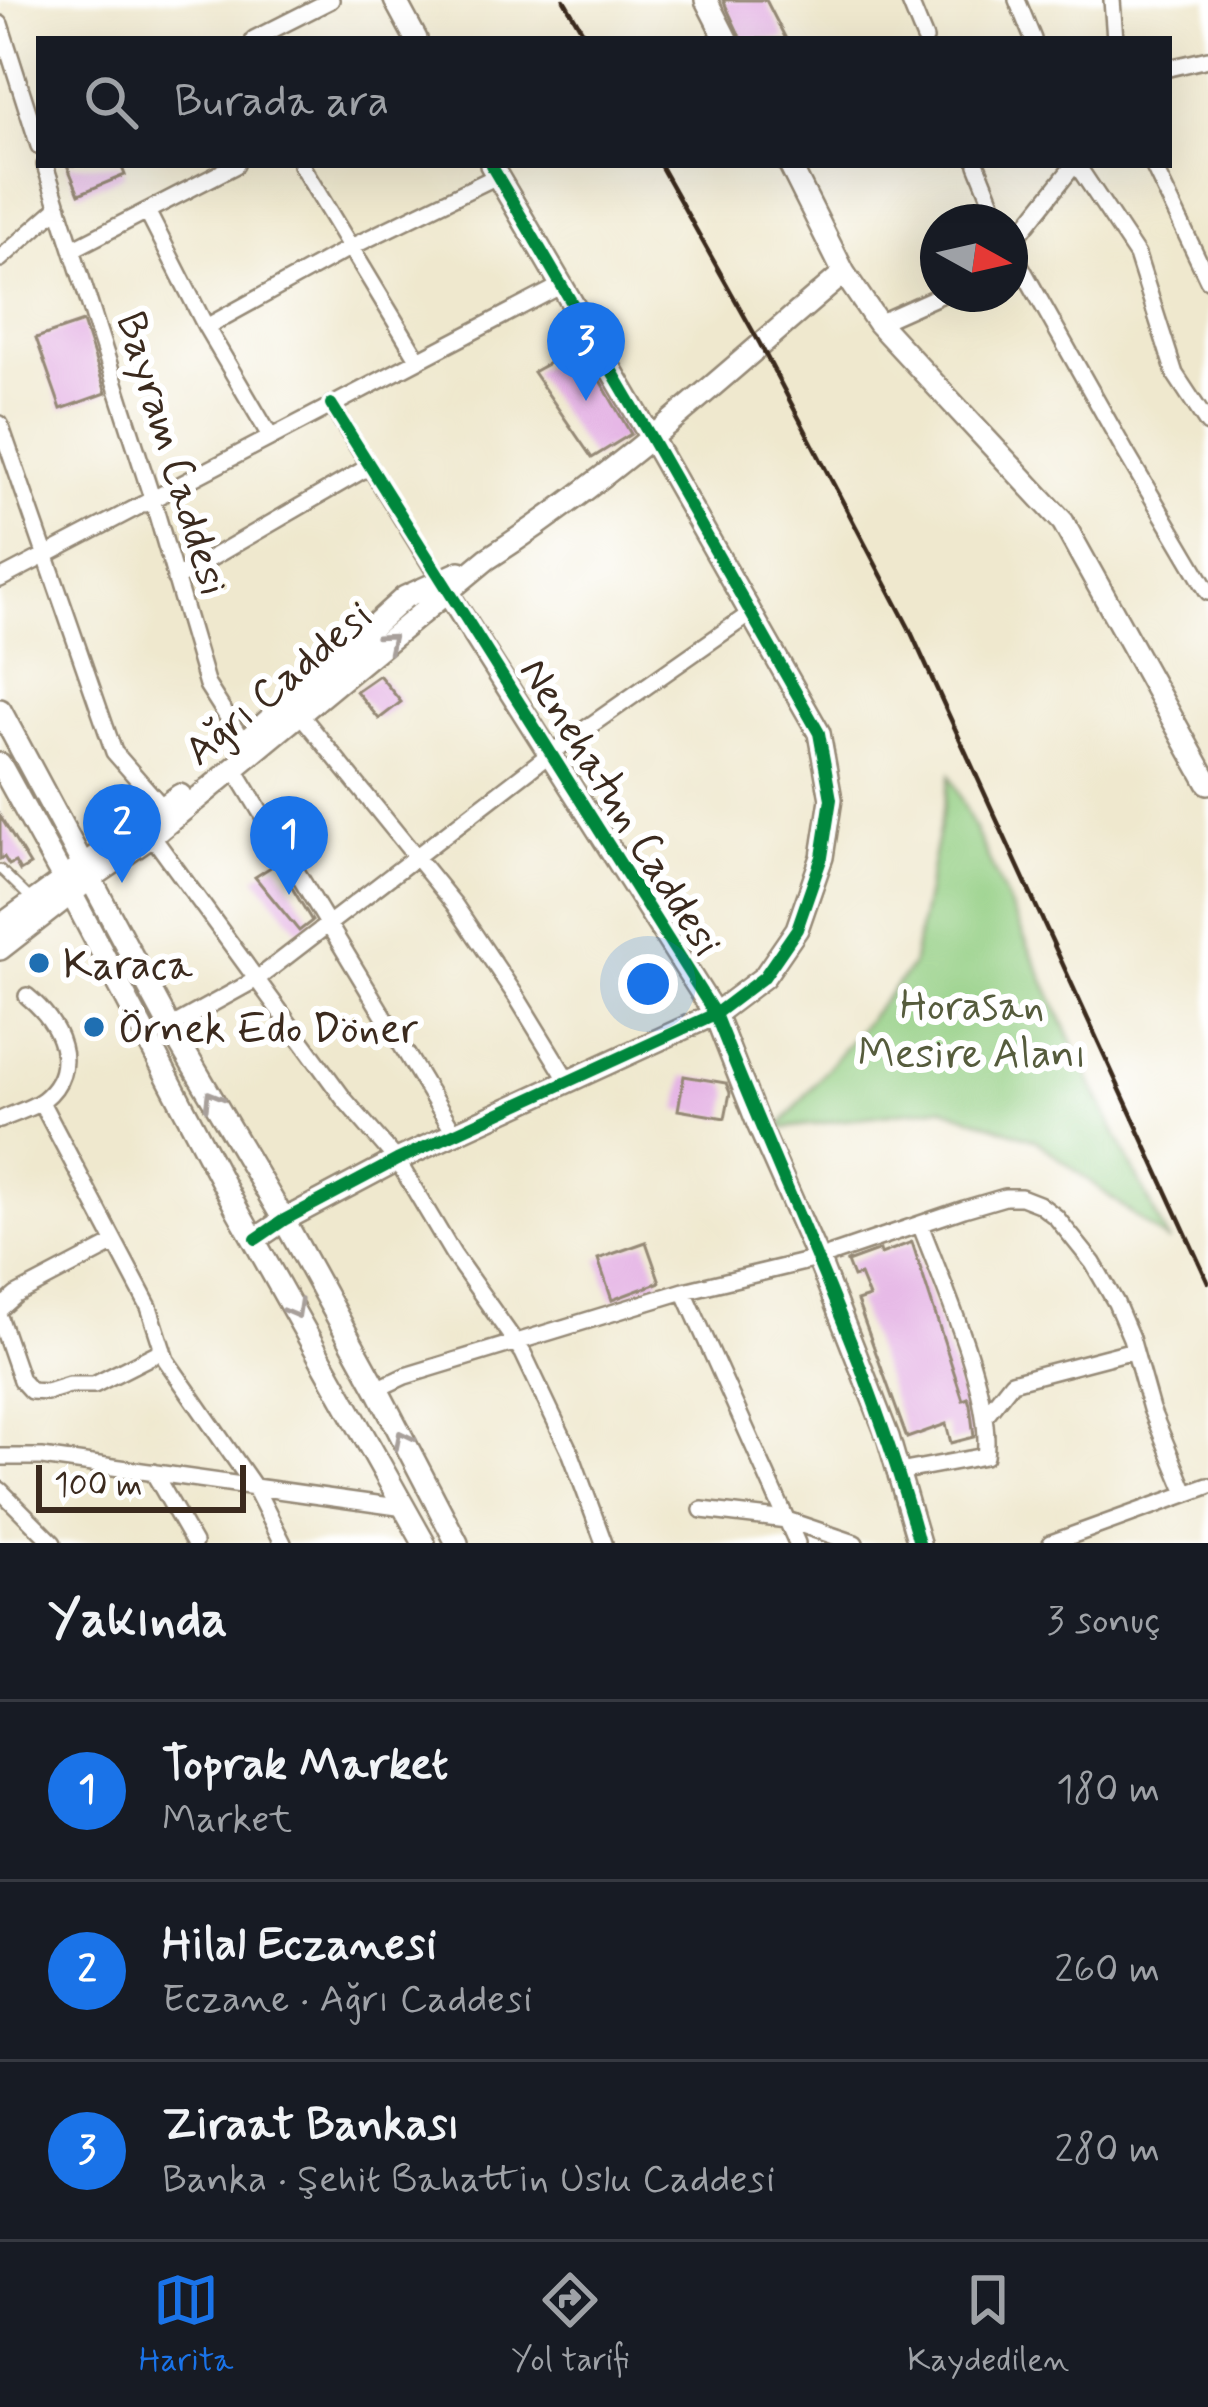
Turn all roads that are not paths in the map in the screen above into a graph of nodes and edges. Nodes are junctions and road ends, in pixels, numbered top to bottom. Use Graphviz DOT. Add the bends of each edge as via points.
graph roads {
  1 [pos="331,0"];
  2 [pos="395,0"];
  3 [pos="706,0"];
  4 [pos="909,0"];
  5 [pos="1017,0"];
  6 [pos="1112,0"];
  7 [pos="0,24"];
  8 [pos="260,36"];
  9 [pos="414,36"];
  10 [pos="724,36"];
  11 [pos="924,36"];
  12 [pos="1032,36"];
  13 [pos="1115,36"];
  14 [pos="1208,59"];
  15 [pos="1172,67"];
  16 [pos="36,137"];
  17 [pos="46,168"];
  18 [pos="230,168"];
  19 [pos="304,168"];
  20 [pos="792,168"];
  21 [pos="977,168"];
  22 [pos="1073,168"];
  23 [pos="1077,168"];
  24 [pos="1155,168"];
  25 [pos="494,171"];
  26 [pos="992,204"];
  27 [pos="59,207"];
  28 [pos="147,211"];
  29 [pos="1028,232"];
  30 [pos="351,247"];
  31 [pos="73,249"];
  32 [pos="0,259"];
  33 [pos="844,273"];
  34 [pos="1208,280"];
  35 [pos="1028,283"];
  36 [pos="562,285"];
  37 [pos="920,305"];
  38 [pos="878,323"];
  39 [pos="206,327"];
  40 [pos="418,359"];
  41 [pos="331,404"];
  42 [pos="0,424"];
  43 [pos="1208,424"];
  44 [pos="270,436"];
  45 [pos="650,436"];
  46 [pos="370,466"];
  47 [pos="152,498"];
  48 [pos="47,554"];
  49 [pos="0,579"];
  50 [pos="175,579"];
  51 [pos="444,586"];
  52 [pos="1208,592"];
  53 [pos="751,614"];
  54 [pos="0,710"];
  55 [pos="300,714"];
  56 [pos="551,752"];
  57 [pos="242,755"];
  58 [pos="0,764"];
  59 [pos="1208,783"];
  60 [pos="163,808"];
  61 [pos="152,836"];
  62 [pos="416,856"];
  63 [pos="0,869"];
  64 [pos="87,871"];
  65 [pos="67,886"];
  66 [pos="33,901"];
  67 [pos="328,924"];
  68 [pos="0,926"];
  69 [pos="0,949"];
  70 [pos="256,979"];
  71 [pos="27,996"];
  72 [pos="715,1014"];
  73 [pos="170,1028"];
  74 [pos="568,1082"];
  75 [pos="41,1102"];
  76 [pos="0,1120"];
  77 [pos="455,1134"];
  78 [pos="398,1160"];
  79 [pos="284,1220"];
  80 [pos="920,1224"];
  81 [pos="256,1240"];
  82 [pos="115,1243"];
  83 [pos="818,1259"];
  84 [pos="684,1291"];
  85 [pos="0,1309"];
  86 [pos="0,1319"];
  87 [pos="516,1343"];
  88 [pos="163,1350"];
  89 [pos="1134,1350"];
  90 [pos="377,1389"];
  91 [pos="986,1416"];
  92 [pos="0,1457"];
  93 [pos="153,1472"];
  94 [pos="899,1472"];
  95 [pos="1208,1486"];
  96 [pos="255,1488"];
  97 [pos="0,1490"];
  98 [pos="1186,1493"];
  99 [pos="406,1508"];
  100 [pos="702,1510"];
  101 [pos="787,1520"];
  102 [pos="53,1543"];
  103 [pos="194,1543"];
  104 [pos="283,1543"];
  105 [pos="424,1543"];
  106 [pos="457,1543"];
  107 [pos="604,1543"];
  108 [pos="797,1543"];
  109 [pos="855,1543"];
  110 [pos="919,1543"];
  111 [pos="1052,1543"];
  1 -- 8 [label="street"];
  2 -- 9 [label="main road"];
  3 -- 10 [label="main road"];
  4 -- 11 [label="street"];
  5 -- 12 [label="street"];
  6 -- 13 [label="street"];
  7 -- 16 [label="street"];
  14 -- 15 [label="street"];
  17 -- 27 [label="street, Bayram Caddesi"];
  18 -- 28 [label="street"];
  19 -- 30 [label="street"];
  20 -- 33 [label="main road"];
  21 -- 26 [label="street"];
  22 -- 29 [label="street"];
  23 -- 43 [label="street" via="1138,255 1175,374"];
  24 -- 34 [label="street"];
  25 -- 30 [label="street"];
  25 -- 36 [label="main road"];
  27 -- 31 [label="street, Bayram Caddesi"];
  27 -- 32 [label="street"];
  28 -- 31 [label="street"];
  28 -- 39 [label="street"];
  30 -- 39 [label="street"];
  30 -- 40 [label="street"];
  31 -- 47 [label="street, Bayram Caddesi"];
  33 -- 38 [label="main road"];
  33 -- 45 [label="main road, Ağrı Caddesi"];
  35 -- 52 [label="street"];
  36 -- 40 [label="street"];
  36 -- 45 [label="main road"];
  37 -- 38 [label="street"];
  38 -- 59 [label="main road" via="1063,522"];
  39 -- 44 [label="street"];
  40 -- 41 [label="street"];
  41 -- 44 [label="street"];
  41 -- 46 [label="street"];
  42 -- 48 [label="street"];
  44 -- 47 [label="street"];
  45 -- 51 [label="main road, Ağrı Caddesi" via="532,530"];
  45 -- 53 [label="main road"];
  46 -- 50 [label="street"];
  46 -- 51 [label="street"];
  47 -- 48 [label="street"];
  47 -- 50 [label="street, Bayram Caddesi"];
  48 -- 49 [label="street"];
  48 -- 60 [label="street" via="115,752"];
  50 -- 57 [label="street, Bayram Caddesi" via="207,685"];
  55 -- 51 [label="main road, Ağrı Caddesi, one-way"];
  51 -- 56 [label="main road, Nenehatun Caddesi"];
  51 -- 57 [label="main road, Ağrı Caddesi" via="405,596"];
  53 -- 56 [label="street"];
  53 -- 72 [label="main road" via="819,734 830,799 822,856 797,929 764,976"];
  54 -- 64 [label="main road"];
  55 -- 57 [label="main road, Ağrı Caddesi"];
  55 -- 62 [label="street"];
  56 -- 62 [label="street"];
  56 -- 72 [label="main road, Nenehatun Caddesi"];
  57 -- 60 [label="main road, Ağrı Caddesi"];
  57 -- 61 [label="main road, Ağrı Caddesi"];
  57 -- 67 [label="street, Bayram Caddesi"];
  58 -- 65 [label="main road"];
  60 -- 64 [label="main road, Ağrı Caddesi"];
  61 -- 64 [label="main road, Ağrı Caddesi"];
  61 -- 70 [label="street"];
  62 -- 67 [label="street"];
  62 -- 74 [label="street"];
  63 -- 66 [label="lane"];
  64 -- 65 [label="main road, Ağrı Caddesi"];
  64 -- 73 [label="main road"];
  65 -- 66 [label="main road, Ağrı Caddesi"];
  65 -- 69 [label="main road, Ağrı Caddesi"];
  65 -- 81 [label="main road"];
  66 -- 68 [label="main road, Ağrı Caddesi"];
  67 -- 70 [label="street"];
  67 -- 77 [label="street, Bayram Caddesi"];
  70 -- 73 [label="street"];
  70 -- 78 [label="street"];
  71 -- 75 [label="street" via="46,1012 64,1057 61,1082"];
  72 -- 74 [label="main road"];
  72 -- 83 [label="main road, Nenehatun Caddesi"];
  79 -- 73 [label="main road, one-way"];
  74 -- 77 [label="main road"];
  75 -- 76 [label="street"];
  75 -- 82 [label="street"];
  77 -- 78 [label="main road"];
  78 -- 79 [label="main road"];
  78 -- 87 [label="street"];
  79 -- 81 [label="main road"];
  79 -- 90 [label="main road"];
  80 -- 83 [label="street"];
  80 -- 89 [label="street" via="1006,1197 1039,1204 1093,1263"];
  80 -- 91 [label="street"];
  81 -- 99 [label="main road, one-way"];
  82 -- 85 [label="street"];
  82 -- 88 [label="street"];
  83 -- 84 [label="street"];
  83 -- 94 [label="main road, Nenehatun Caddesi"];
  84 -- 87 [label="street"];
  84 -- 101 [label="street"];
  86 -- 88 [label="street" via="31,1391 94,1385"];
  87 -- 90 [label="street"];
  87 -- 107 [label="street"];
  88 -- 96 [label="street"];
  89 -- 91 [label="street" via="1012,1382"];
  89 -- 98 [label="street"];
  106 -- 90 [label="main road, one-way"];
  91 -- 94 [label="street" via="986,1456"];
  92 -- 93 [label="street"];
  93 -- 96 [label="street"];
  93 -- 103 [label="street"];
  94 -- 110 [label="main road, Nenehatun Caddesi"];
  95 -- 98 [label="street"];
  96 -- 99 [label="street"];
  96 -- 104 [label="street"];
  97 -- 102 [label="street"];
  98 -- 111 [label="street"];
  99 -- 105 [label="main road"];
  100 -- 101 [label="street"];
  101 -- 108 [label="street"];
  101 -- 109 [label="street"];
}
